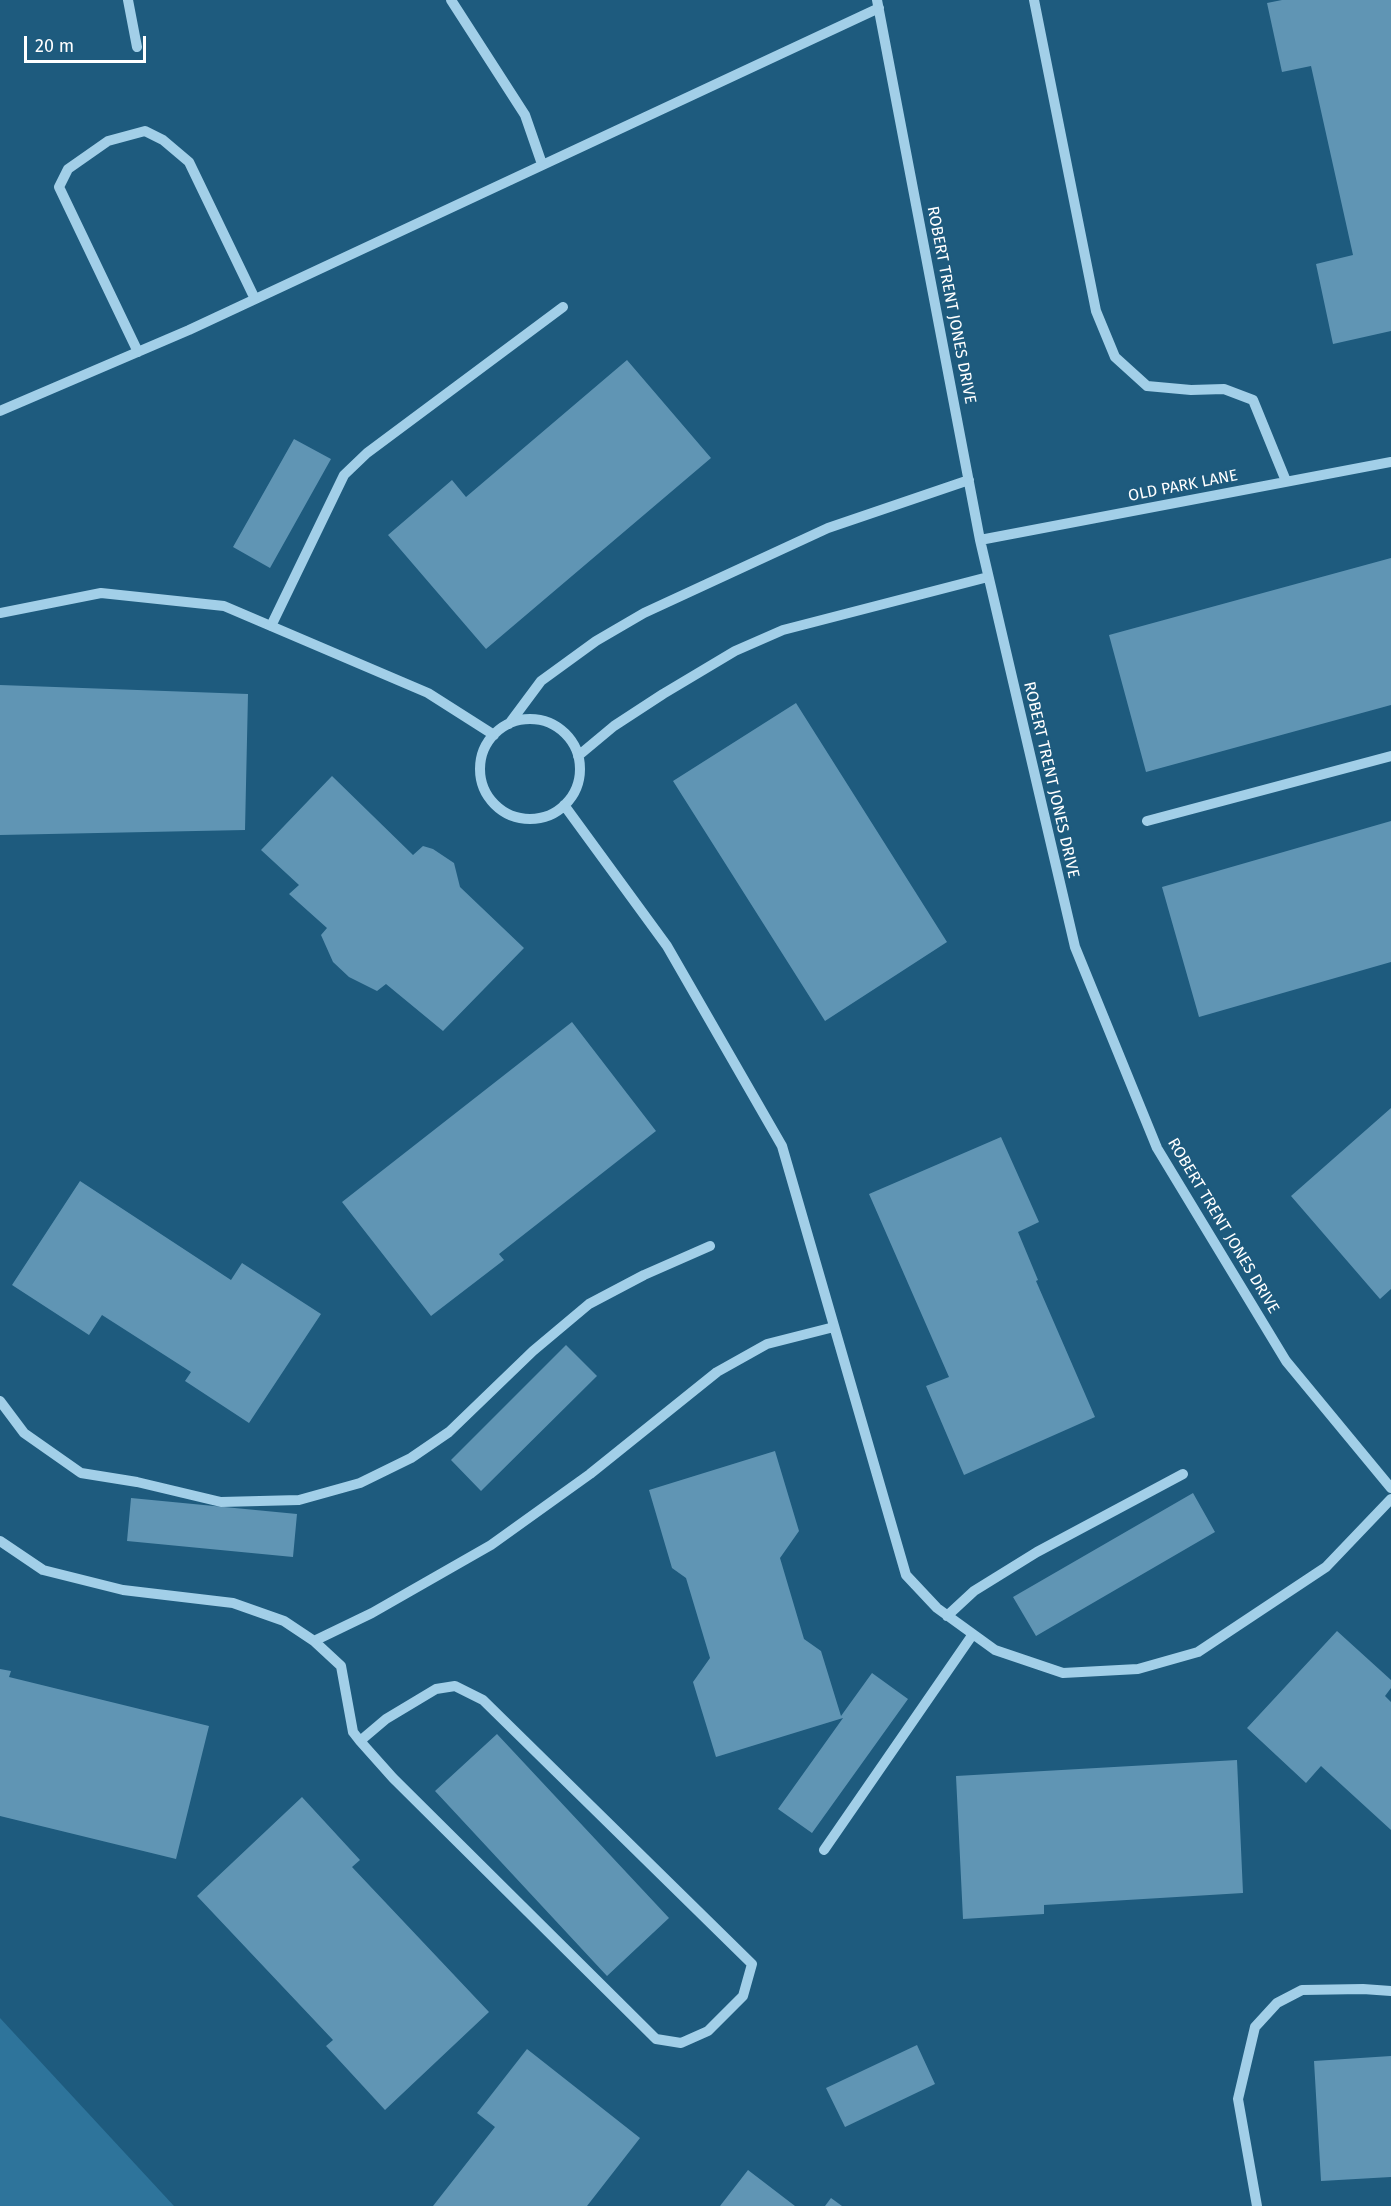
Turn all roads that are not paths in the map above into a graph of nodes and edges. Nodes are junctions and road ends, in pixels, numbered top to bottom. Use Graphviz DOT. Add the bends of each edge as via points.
graph roads {
  1 [pos="128,0"];
  2 [pos="450,0"];
  3 [pos="1034,0"];
  4 [pos="878,4"];
  5 [pos="136,47"];
  6 [pos="542,164"];
  7 [pos="255,299"];
  8 [pos="562,307"];
  9 [pos="138,352"];
  10 [pos="0,411"];
  11 [pos="1391,462"];
  12 [pos="969,480"];
  13 [pos="1286,481"];
  14 [pos="980,540"];
  15 [pos="988,577"];
  16 [pos="0,614"];
  17 [pos="271,626"];
  18 [pos="509,724"];
  19 [pos="494,735"];
  20 [pos="578,756"];
  21 [pos="1391,756"];
  22 [pos="564,805"];
  23 [pos="1147,821"];
  24 [pos="710,1246"];
  25 [pos="834,1327"];
  26 [pos="0,1401"];
  27 [pos="1183,1474"];
  28 [pos="1391,1488"];
  29 [pos="1391,1499"];
  30 [pos="0,1541"];
  31 [pos="947,1616"];
  32 [pos="973,1634"];
  33 [pos="314,1641"];
  34 [pos="360,1741"];
  35 [pos="824,1850"];
  36 [pos="1391,1991"];
  37 [pos="1257,2206"];
  1 -- 5 [label="street"];
  2 -- 6 [label="street" via="525,116"];
  3 -- 13 [label="street" via="1096,311 1115,357 1148,386 1224,390 1253,400"];
  4 -- 6 [label="street"];
  4 -- 12 [label="street, ROBERT TRENT JONES DRIVE"];
  6 -- 7 [label="street"];
  7 -- 9 [label="street"];
  7 -- 9 [label="street" via="189,162 164,140 146,131 108,141 68,169 59,187"];
  8 -- 17 [label="street" via="367,453 344,475"];
  9 -- 10 [label="street"];
  11 -- 13 [label="street, OLD PARK LANE"];
  12 -- 14 [label="street, ROBERT TRENT JONES DRIVE"];
  12 -- 18 [label="street" via="828,528 644,613 596,641 542,681"];
  13 -- 14 [label="street, OLD PARK LANE"];
  14 -- 15 [label="street, ROBERT TRENT JONES DRIVE"];
  15 -- 20 [label="street" via="783,630 735,651 663,694 614,726"];
  15 -- 28 [label="street, ROBERT TRENT JONES DRIVE" via="1075,947 1157,1148 1286,1361"];
  16 -- 17 [label="street" via="101,593 224,606"];
  17 -- 19 [label="street" via="428,693"];
  18 -- 19 [label="street"];
  18 -- 20 [label="street" via="543,721 559,728 571,740"];
  19 -- 22 [label="street" via="481,759 482,780 490,799 506,812 526,819 540,819"];
  20 -- 22 [label="street" via="578,783"];
  21 -- 23 [label="street"];
  22 -- 25 [label="street" via="667,946 782,1146"];
  24 -- 26 [label="street" via="589,1304 533,1351 449,1432 411,1458 360,1483 299,1500 221,1502 81,1473 24,1433"];
  25 -- 31 [label="street" via="906,1575"];
  25 -- 33 [label="street" via="767,1344 717,1372 590,1474 491,1545 372,1613"];
  27 -- 31 [label="street" via="1037,1552 974,1591"];
  29 -- 32 [label="street" via="1326,1566 1198,1652 1138,1669 1063,1673 995,1650"];
  30 -- 33 [label="street" via="43,1570 123,1590 233,1603 284,1621"];
  31 -- 32 [label="street"];
  32 -- 35 [label="street"];
  33 -- 34 [label="street" via="340,1666 353,1732"];
  34 -- 34 [label="street" via="656,2038 681,2043 708,2031 743,1996 752,1964 483,1700 455,1686 436,1689 386,1719"];
  36 -- 37 [label="street" via="1302,1990 1277,2003 1255,2027 1238,2099"];
}
